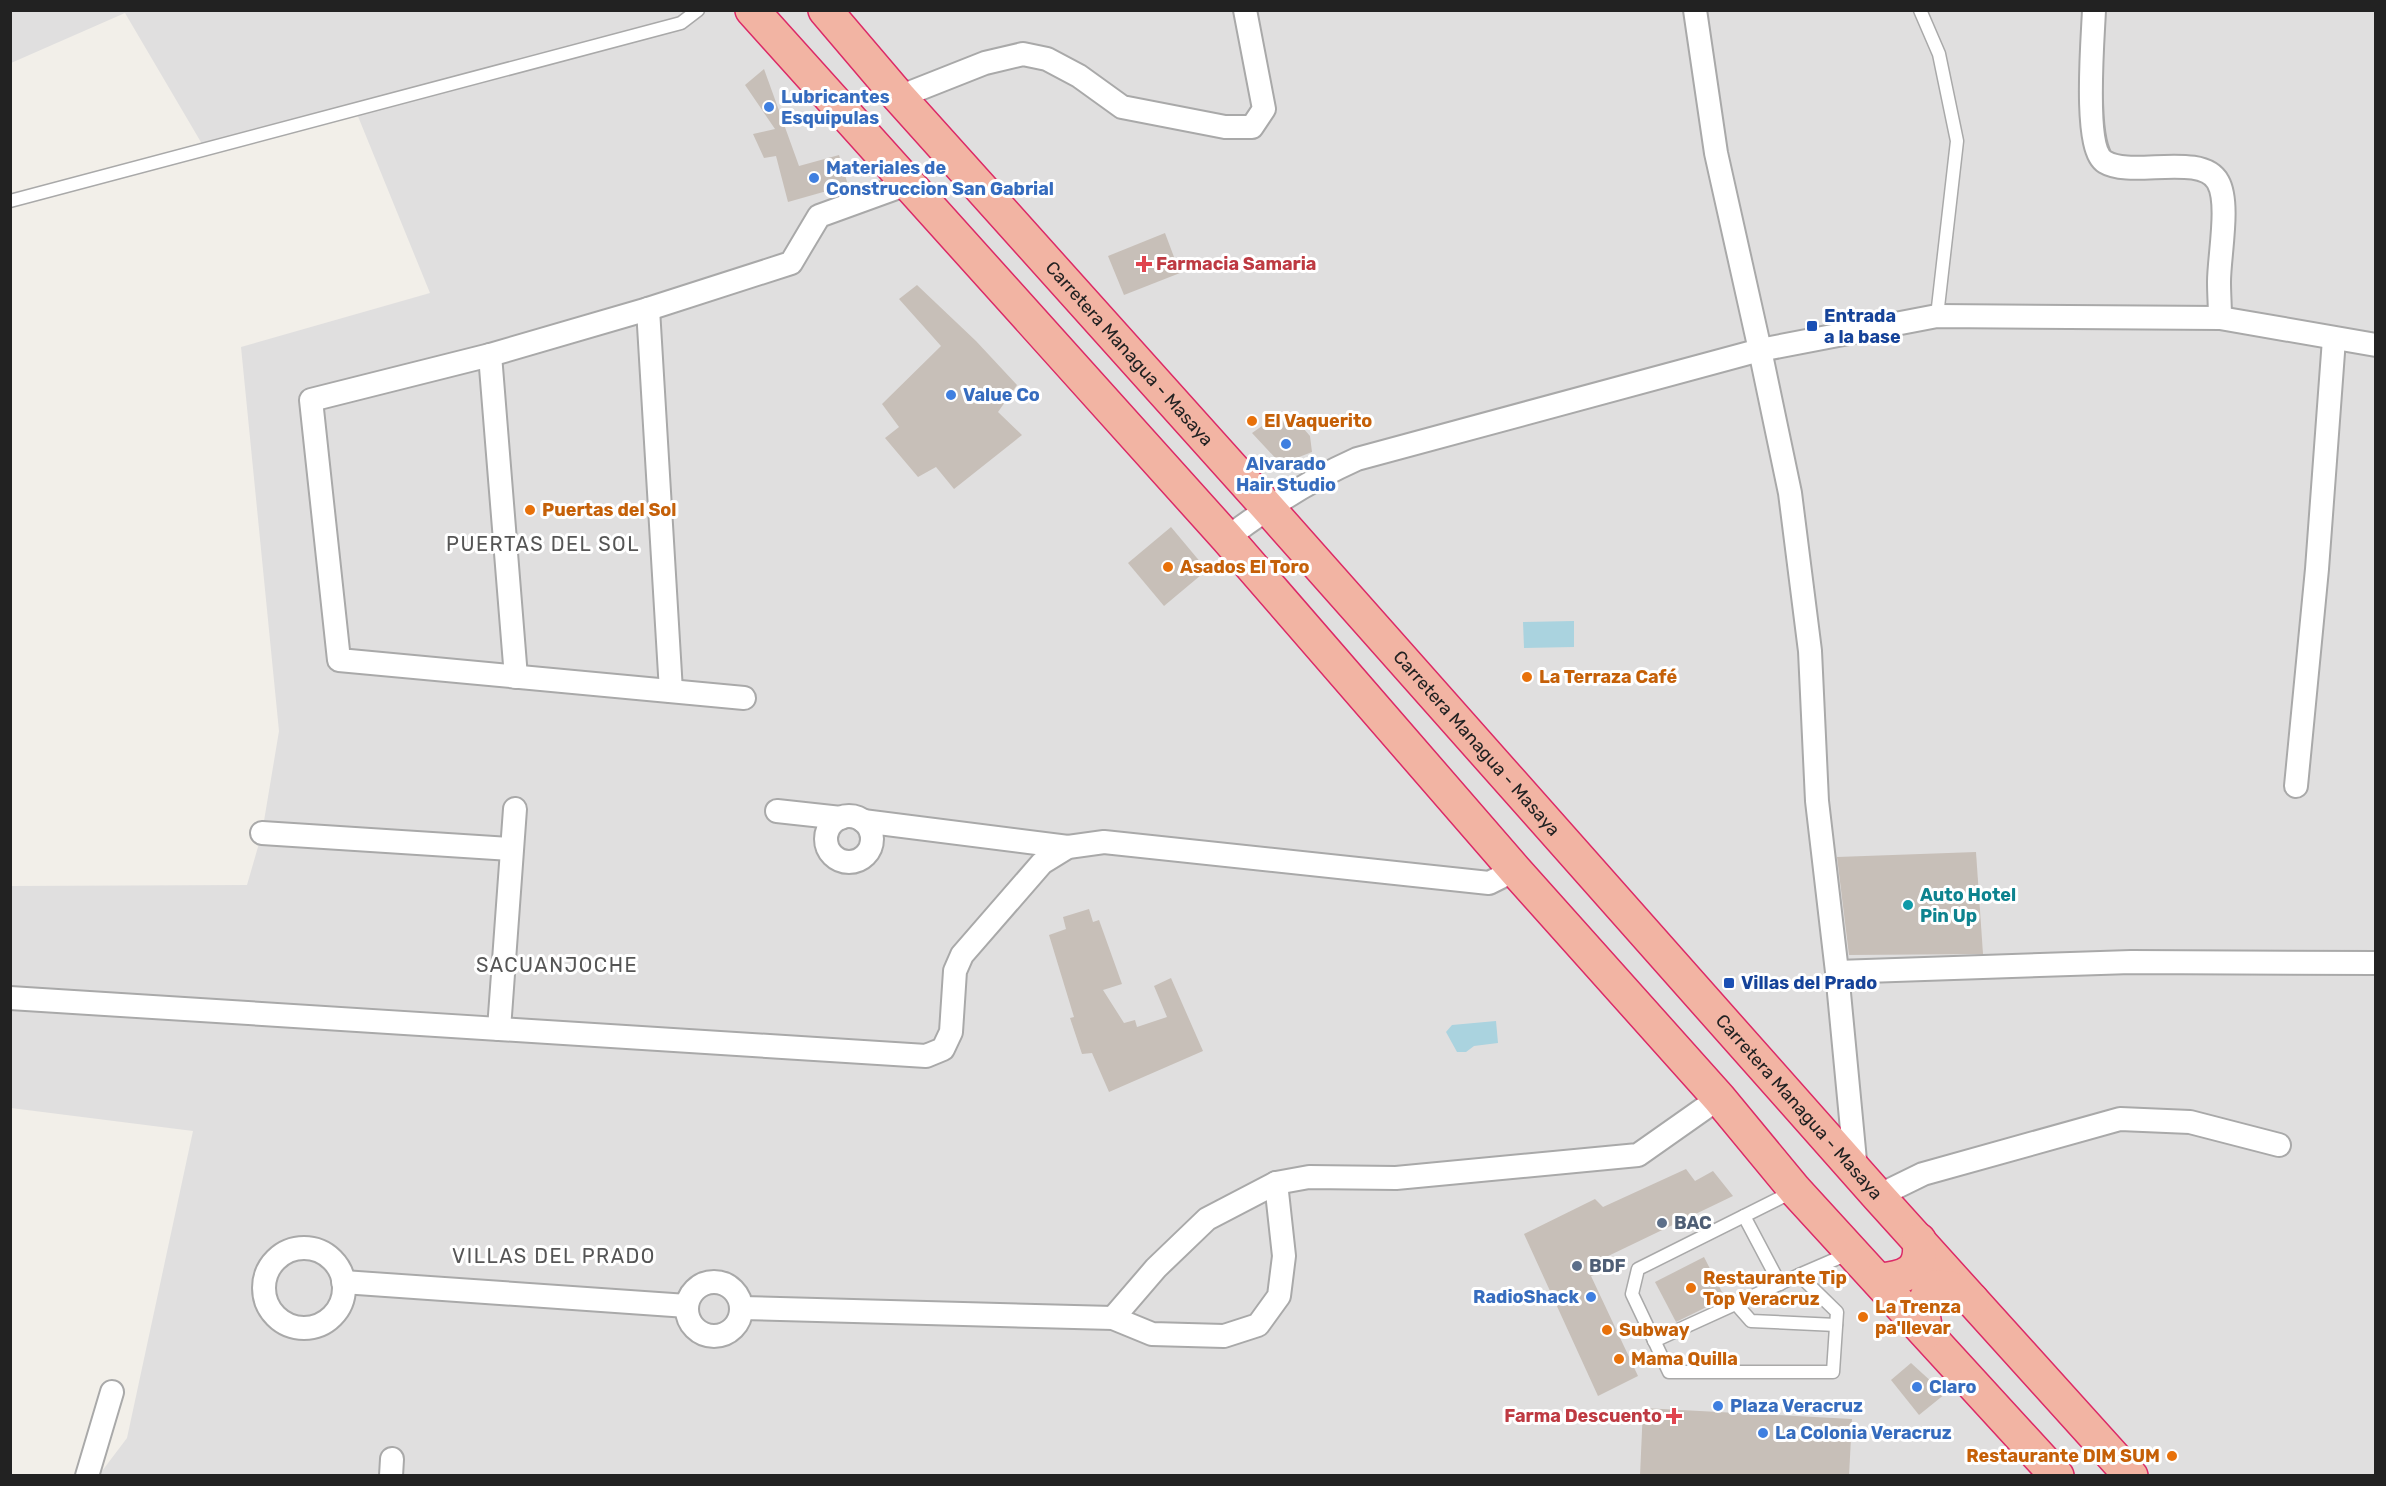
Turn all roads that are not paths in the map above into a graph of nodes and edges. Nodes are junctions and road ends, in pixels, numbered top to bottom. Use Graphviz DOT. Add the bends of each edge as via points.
graph roads {
  1 [pos="698,10"];
  2 [pos="752,10"];
  3 [pos="825,10"];
  4 [pos="1245,10"];
  5 [pos="1695,10"];
  6 [pos="1920,10"];
  7 [pos="2094,10"];
  8 [pos="870,64"];
  9 [pos="906,106"];
  10 [pos="841,108"];
  11 [pos="871,141"];
  12 [pos="910,183"];
  13 [pos="10,201"];
  14 [pos="648,309"];
  15 [pos="1937,316"];
  16 [pos="2220,318"];
  17 [pos="2334,339"];
  18 [pos="2376,345"];
  19 [pos="1760,350"];
  20 [pos="490,355"];
  21 [pos="1268,508"];
  22 [pos="1227,538"];
  23 [pos="516,677"];
  24 [pos="671,691"];
  25 [pos="744,698"];
  26 [pos="2296,786"];
  27 [pos="515,809"];
  28 [pos="777,811"];
  29 [pos="262,833"];
  30 [pos="1068,847"];
  31 [pos="511,849"];
  32 [pos="1515,870"];
  33 [pos="2376,963"];
  34 [pos="1837,972"];
  35 [pos="10,998"];
  36 [pos="499,1029"];
  37 [pos="1719,1098"];
  38 [pos="2279,1145"];
  39 [pos="1856,1171"];
  40 [pos="1275,1183"];
  41 [pos="1795,1190"];
  42 [pos="1878,1196"];
  43 [pos="1744,1216"];
  44 [pos="1919,1239"];
  45 [pos="1851,1253"];
  46 [pos="1799,1275"];
  47 [pos="1879,1280"];
  48 [pos="343,1282"];
  49 [pos="1780,1284"];
  50 [pos="1976,1303"];
  51 [pos="1736,1304"];
  52 [pos="687,1306"];
  53 [pos="741,1308"];
  54 [pos="1113,1318"];
  55 [pos="1836,1325"];
  56 [pos="1926,1332"];
  57 [pos="1654,1341"];
  58 [pos="112,1392"];
  59 [pos="87,1476"];
  60 [pos="2057,1476"];
  61 [pos="2131,1476"];
  1 -- 13 [label="lane" via="681,23"];
  2 -- 10 [label="highway"];
  3 -- 8 [label="highway, Carretera Managua - Masaya"];
  4 -- 9 [label="street" via="1264,109 1252,127 1225,127 1122,107 1047,59 1023,54 985,63"];
  5 -- 19 [label="street" via="1716,153"];
  6 -- 15 [label="lane" via="1939,54 1957,141"];
  7 -- 16 [label="street" via="2091,113 2095,149 2104,162 2122,168 2186,166 2211,174 2218,182 2224,199"];
  8 -- 9 [label="highway, Carretera Managua - Masaya"];
  8 -- 10 [label="highway" via="863,100 854,107"];
  9 -- 11 [label="highway" via="881,120"];
  9 -- 21 [label="highway, Carretera Managua - Masaya"];
  10 -- 11 [label="highway"];
  11 -- 12 [label="highway"];
  12 -- 14 [label="street" via="819,216 791,263"];
  12 -- 22 [label="highway"];
  14 -- 20 [label="street"];
  14 -- 24 [label="street"];
  15 -- 16 [label="street"];
  15 -- 19 [label="street"];
  16 -- 17 [label="street"];
  17 -- 18 [label="street"];
  17 -- 26 [label="street"];
  19 -- 21 [label="street" via="1357,459 1319,476"];
  19 -- 34 [label="street" via="1790,493 1810,651 1817,801"];
  20 -- 23 [label="street"];
  20 -- 23 [label="street" via="311,400 339,660"];
  21 -- 22 [label="street"];
  21 -- 39 [label="highway, Carretera Managua - Masaya"];
  22 -- 32 [label="highway"];
  23 -- 24 [label="street"];
  24 -- 25 [label="street"];
  27 -- 31 [label="street"];
  28 -- 30 [label="street"];
  29 -- 31 [label="street"];
  30 -- 32 [label="street" via="1104,842 1489,883"];
  30 -- 36 [label="street" via="1042,863 962,954 955,971 951,1032 942,1049 926,1056"];
  31 -- 36 [label="street"];
  32 -- 37 [label="highway"];
  33 -- 34 [label="street" via="2131,962"];
  34 -- 39 [label="street"];
  35 -- 36 [label="street"];
  37 -- 40 [label="street" via="1638,1155 1396,1178 1309,1177"];
  37 -- 41 [label="highway"];
  38 -- 42 [label="street" via="2190,1122 2120,1119 1923,1174"];
  39 -- 42 [label="highway, Carretera Managua - Masaya"];
  40 -- 54 [label="street" via="1207,1219 1156,1268"];
  40 -- 54 [label="street" via="1284,1256 1279,1296 1258,1325 1224,1336 1152,1334"];
  41 -- 43 [label="lane"];
  41 -- 45 [label="highway"];
  42 -- 44 [label="highway, Carretera Managua - Masaya"];
  43 -- 49 [label="lane"];
  43 -- 57 [label="lane" via="1638,1269 1632,1293"];
  44 -- 47 [label="highway" via="1920,1257 1914,1268 1896,1278"];
  44 -- 50 [label="highway, Carretera Managua - Masaya"];
  45 -- 46 [label="lane"];
  45 -- 47 [label="highway"];
  46 -- 49 [label="lane"];
  46 -- 55 [label="lane" via="1837,1312"];
  47 -- 56 [label="highway"];
  48 -- 52 [label="street"];
  49 -- 51 [label="lane"];
  50 -- 56 [label="highway" via="1951,1288 1935,1287 1922,1308"];
  50 -- 61 [label="highway, Carretera Managua - Masaya"];
  51 -- 55 [label="lane" via="1751,1321"];
  51 -- 57 [label="lane"];
  52 -- 53 [label="street" via="694,1290 719,1282 734,1291"];
  52 -- 53 [label="street" via="691,1323 704,1334 713,1335 736,1324"];
  53 -- 54 [label="street"];
  55 -- 57 [label="lane" via="1833,1372 1669,1372"];
  56 -- 60 [label="highway"];
  58 -- 59 [label="street"];
}
